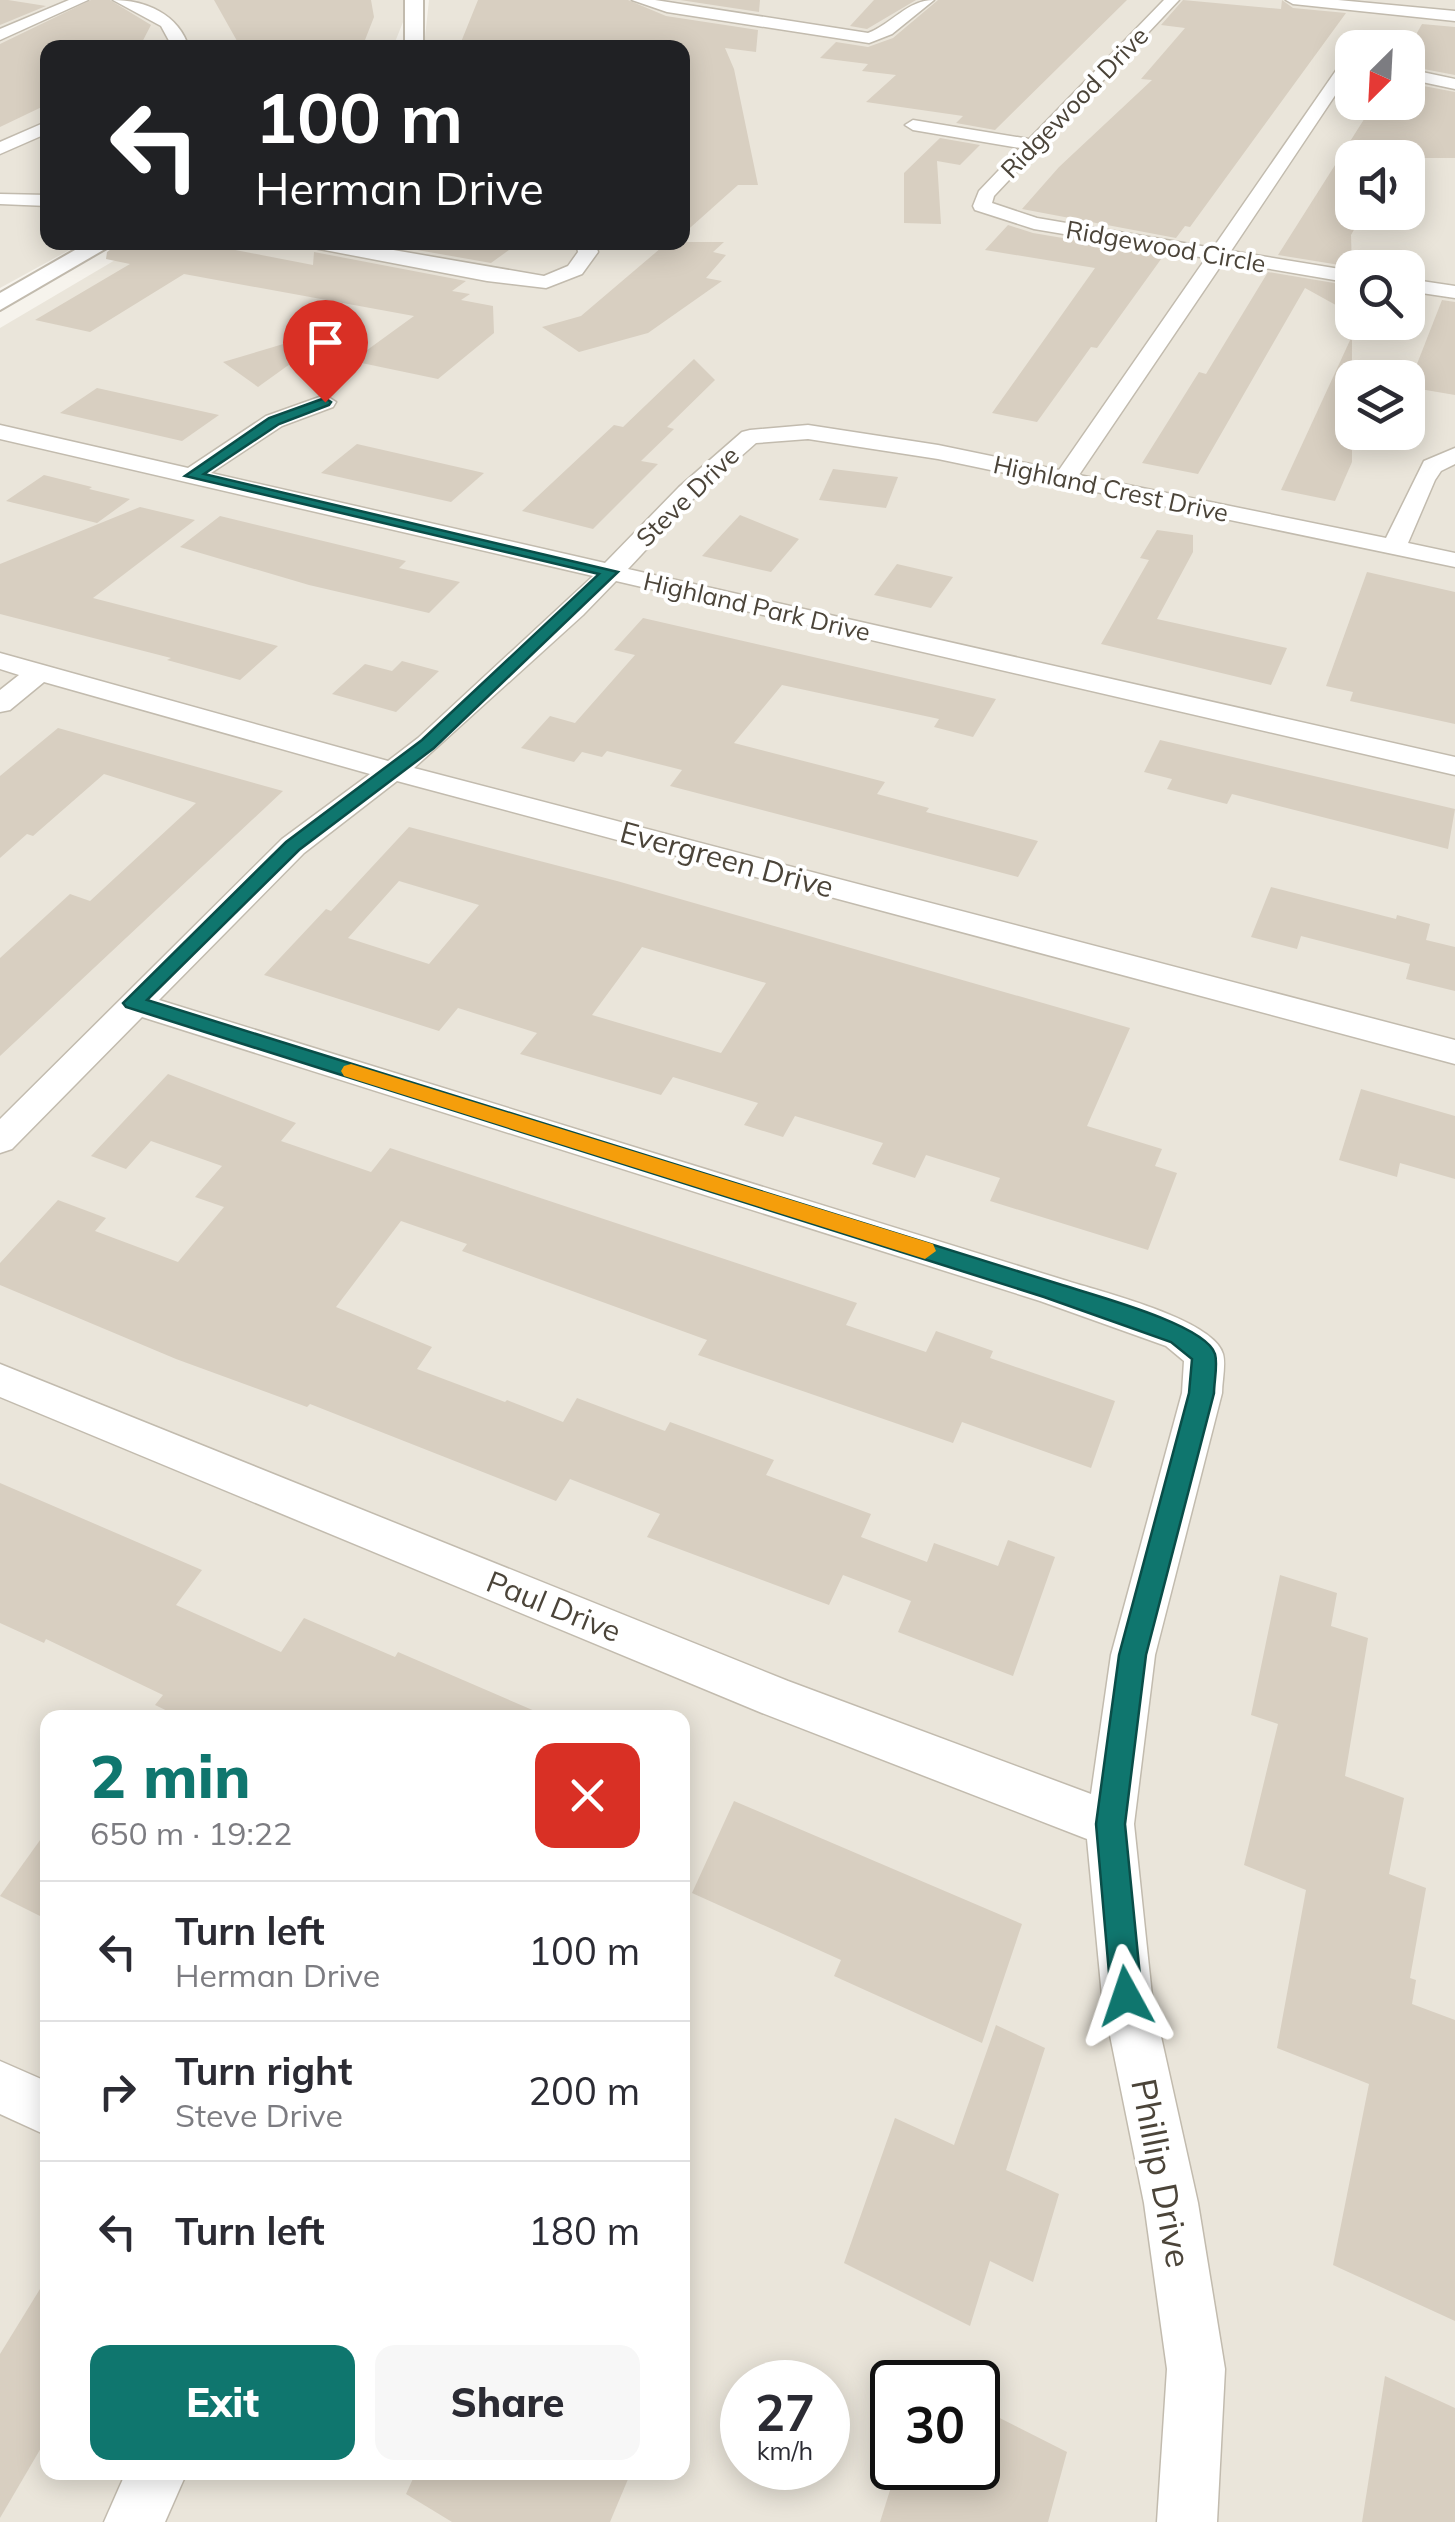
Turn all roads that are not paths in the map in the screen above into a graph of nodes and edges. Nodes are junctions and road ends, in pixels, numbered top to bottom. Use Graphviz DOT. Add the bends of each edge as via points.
graph roads {
  1 [pos="81,0"];
  2 [pos="120,0"];
  3 [pos="414,0"];
  4 [pos="639,0"];
  5 [pos="927,0"];
  6 [pos="1172,0"];
  7 [pos="1293,0"];
  8 [pos="1455,16"];
  9 [pos="0,36"];
  10 [pos="178,40"];
  11 [pos="414,40"];
  12 [pos="1425,78"];
  13 [pos="1455,84"];
  14 [pos="1335,85"];
  15 [pos="913,125"];
  16 [pos="40,130"];
  17 [pos="1033,145"];
  18 [pos="0,149"];
  19 [pos="0,199"];
  20 [pos="40,201"];
  21 [pos="982,206"];
  22 [pos="92,250"];
  23 [pos="356,250"];
  24 [pos="588,250"];
  25 [pos="1215,256"];
  26 [pos="1335,274"];
  27 [pos="1425,288"];
  28 [pos="1455,292"];
  29 [pos="0,303"];
  30 [pos="325,402"];
  31 [pos="0,432"];
  32 [pos="765,433"];
  33 [pos="1455,455"];
  34 [pos="192,476"];
  35 [pos="1066,478"];
  36 [pos="1394,547"];
  37 [pos="1455,560"];
  38 [pos="610,572"];
  39 [pos="0,661"];
  40 [pos="39,672"];
  41 [pos="0,704"];
  42 [pos="1455,766"];
  43 [pos="389,770"];
  44 [pos="133,1003"];
  45 [pos="1455,1052"];
  46 [pos="0,1140"];
  47 [pos="0,1380"];
  48 [pos="1110,1824"];
  49 [pos="0,2087"];
  50 [pos="40,2106"];
  51 [pos="154,2480"];
  52 [pos="134,2522"];
  53 [pos="1188,2522"];
  1 -- 9 [label="street"];
  2 -- 10 [label="street" via="157,16"];
  3 -- 11 [label="street"];
  4 -- 5 [label="street" via="869,38"];
  6 -- 17 [label="street, Ridgewood Drive"];
  7 -- 8 [label="street" via="1384,16"];
  12 -- 13 [label="street"];
  14 -- 25 [label="street"];
  15 -- 17 [label="street"];
  16 -- 18 [label="street"];
  17 -- 21 [label="street, Ridgewood Drive"];
  19 -- 20 [label="street"];
  21 -- 25 [label="street, Ridgewood Circle" via="1034,223"];
  22 -- 29 [label="street"];
  23 -- 24 [label="street" via="546,282 575,270"];
  25 -- 26 [label="street, Ridgewood Circle"];
  25 -- 35 [label="street"];
  27 -- 28 [label="street"];
  30 -- 34 [label="street" via="274,421"];
  31 -- 34 [label="street, Highland Park Drive"];
  32 -- 35 [label="street, Highland Crest Drive" via="842,435"];
  32 -- 38 [label="street, Steve Drive" via="726,456"];
  33 -- 36 [label="street" via="1432,466 1422,480"];
  34 -- 38 [label="street, Highland Park Drive"];
  35 -- 36 [label="street, Highland Crest Drive"];
  36 -- 37 [label="street, Highland Crest Drive"];
  38 -- 42 [label="street, Highland Park Drive"];
  38 -- 43 [label="street, Steve Drive" via="428,744"];
  39 -- 40 [label="street, Evergreen Drive"];
  40 -- 41 [label="street"];
  40 -- 43 [label="street, Evergreen Drive"];
  43 -- 44 [label="street, Steve Drive" via="292,846"];
  43 -- 45 [label="street, Evergreen Drive"];
  44 -- 46 [label="street, Steve Drive"];
  44 -- 48 [label="street, Phillip Drive" via="1051,1290 1180,1336 1204,1355 1202,1393 1133,1655"];
  47 -- 48 [label="street, Paul Drive" via="778,1698"];
  48 -- 53 [label="street, Phillip Drive" via="1126,1996 1171,2203 1196,2369"];
  49 -- 50 [label="street"];
  51 -- 52 [label="street"];
}
